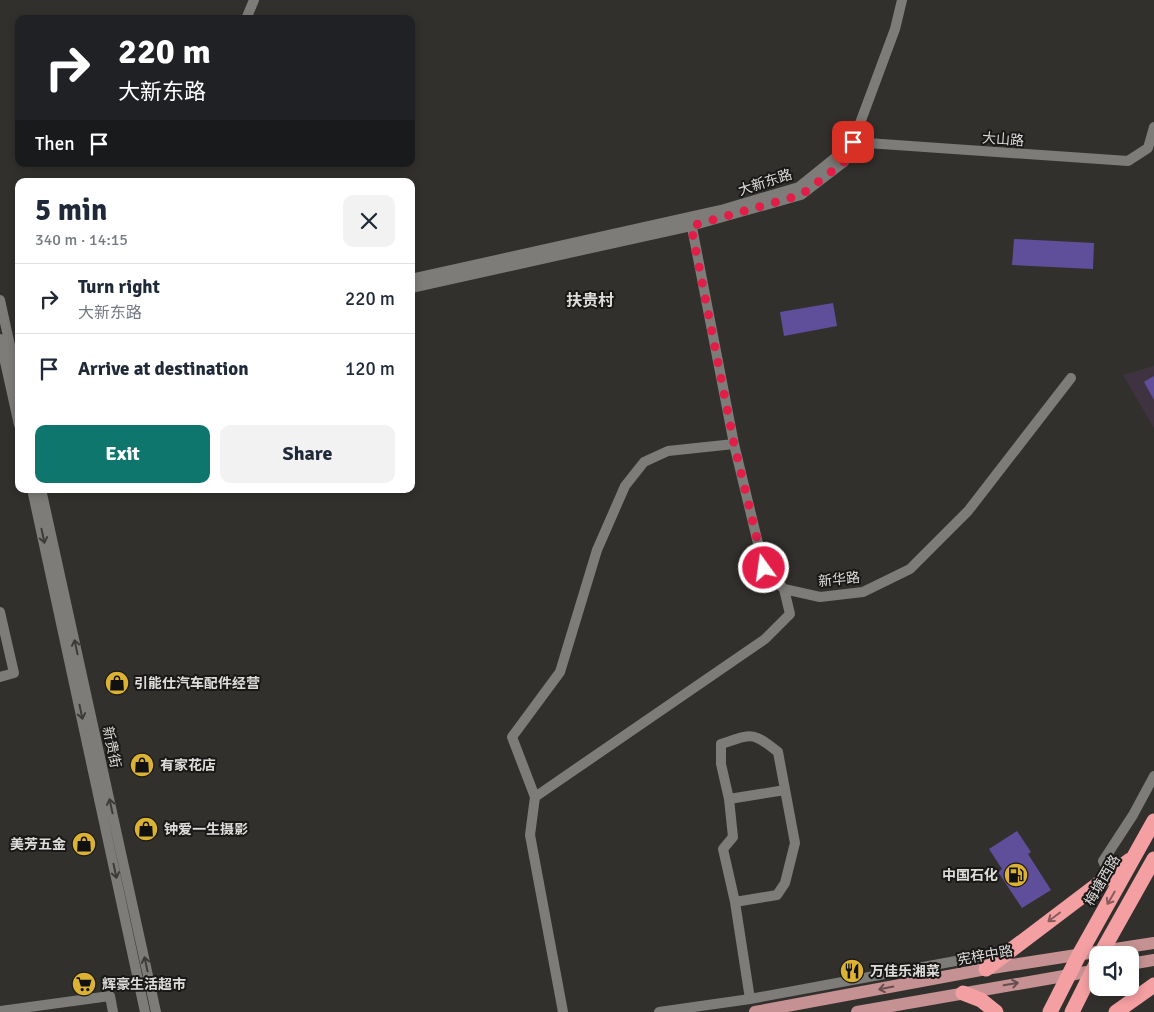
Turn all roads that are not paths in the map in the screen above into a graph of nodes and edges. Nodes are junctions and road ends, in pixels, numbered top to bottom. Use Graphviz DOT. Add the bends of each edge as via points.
graph roads {
  1 [pos="254,0"];
  2 [pos="902,0"];
  3 [pos="248,15"];
  4 [pos="1154,127"];
  5 [pos="853,142"];
  6 [pos="691,222"];
  7 [pos="415,278"];
  8 [pos="415,287"];
  9 [pos="0,300"];
  10 [pos="0,339"];
  11 [pos="11,374"];
  12 [pos="1071,378"];
  13 [pos="15,400"];
  14 [pos="734,444"];
  15 [pos="33,493"];
  16 [pos="42,493"];
  17 [pos="784,589"];
  18 [pos="0,614"];
  19 [pos="0,676"];
  20 [pos="1154,776"];
  21 [pos="785,790"];
  22 [pos="535,796"];
  23 [pos="729,799"];
  24 [pos="1154,821"];
  25 [pos="1135,856"];
  26 [pos="1154,859"];
  27 [pos="1110,874"];
  28 [pos="735,902"];
  29 [pos="1154,943"];
  30 [pos="1106,946"];
  31 [pos="1139,948"];
  32 [pos="1079,955"];
  33 [pos="1089,958"];
  34 [pos="1154,960"];
  35 [pos="987,962"];
  36 [pos="1139,962"];
  37 [pos="1089,965"];
  38 [pos="1068,975"];
  39 [pos="1089,979"];
  40 [pos="1154,985"];
  41 [pos="963,993"];
  42 [pos="750,999"];
  43 [pos="0,1011"];
  44 [pos="114,1012"];
  45 [pos="145,1012"];
  46 [pos="156,1012"];
  47 [pos="563,1012"];
  48 [pos="658,1012"];
  49 [pos="755,1012"];
  50 [pos="857,1012"];
  51 [pos="996,1012"];
  52 [pos="1050,1012"];
  53 [pos="1072,1012"];
  54 [pos="1116,1012"];
  1 -- 3 [label="street"];
  2 -- 5 [label="street" via="895,29"];
  4 -- 5 [label="street, 大山路" via="1148,148 1128,161"];
  5 -- 6 [label="street, 大新东路" via="799,187"];
  6 -- 7 [label="street, 大新东路"];
  6 -- 8 [label="street, 大新东路"];
  6 -- 14 [label="street"];
  9 -- 11 [label="street"];
  10 -- 11 [label="street"];
  11 -- 13 [label="street"];
  12 -- 17 [label="street, 新华路" via="968,511 910,569 863,592 820,597"];
  14 -- 17 [label="street" via="764,568"];
  14 -- 22 [label="street" via="668,451 644,462 625,486 597,550 560,672 512,737"];
  15 -- 45 [label="street, 新贵街, one-way"];
  46 -- 16 [label="street, 新贵街, one-way"];
  17 -- 22 [label="street" via="790,614 765,640"];
  18 -- 19 [label="street" via="14,673"];
  20 -- 27 [label="street" via="1103,861"];
  21 -- 23 [label="street"];
  21 -- 23 [label="street" via="778,752 761,738 747,735 721,744 721,764"];
  21 -- 28 [label="street" via="795,842 785,884 777,895"];
  22 -- 47 [label="street" via="530,835"];
  23 -- 28 [label="street" via="733,838 723,849"];
  24 -- 25 [label="highway, 梅塘西路"];
  25 -- 27 [label="highway"];
  25 -- 32 [label="highway, 梅塘西路, one-way"];
  26 -- 30 [label="highway"];
  27 -- 35 [label="highway, one-way"];
  28 -- 42 [label="street"];
  29 -- 31 [label="main road"];
  32 -- 33 [label="main road, 宪梓中路"];
  32 -- 35 [label="main road, 宪梓中路"];
  32 -- 38 [label="highway, 梅塘西路"];
  34 -- 36 [label="main road"];
  35 -- 42 [label="street"];
  35 -- 49 [label="main road, 宪梓中路, one-way"];
  37 -- 38 [label="main road"];
  41 -- 38 [label="main road, one-way"];
  38 -- 52 [label="highway, 梅塘西路"];
  39 -- 53 [label="highway"];
  40 -- 54 [label="highway"];
  41 -- 50 [label="main road"];
  41 -- 51 [label="highway" via="981,1000"];
  42 -- 48 [label="street"];
  43 -- 44 [label="street" via="110,996"];
}
